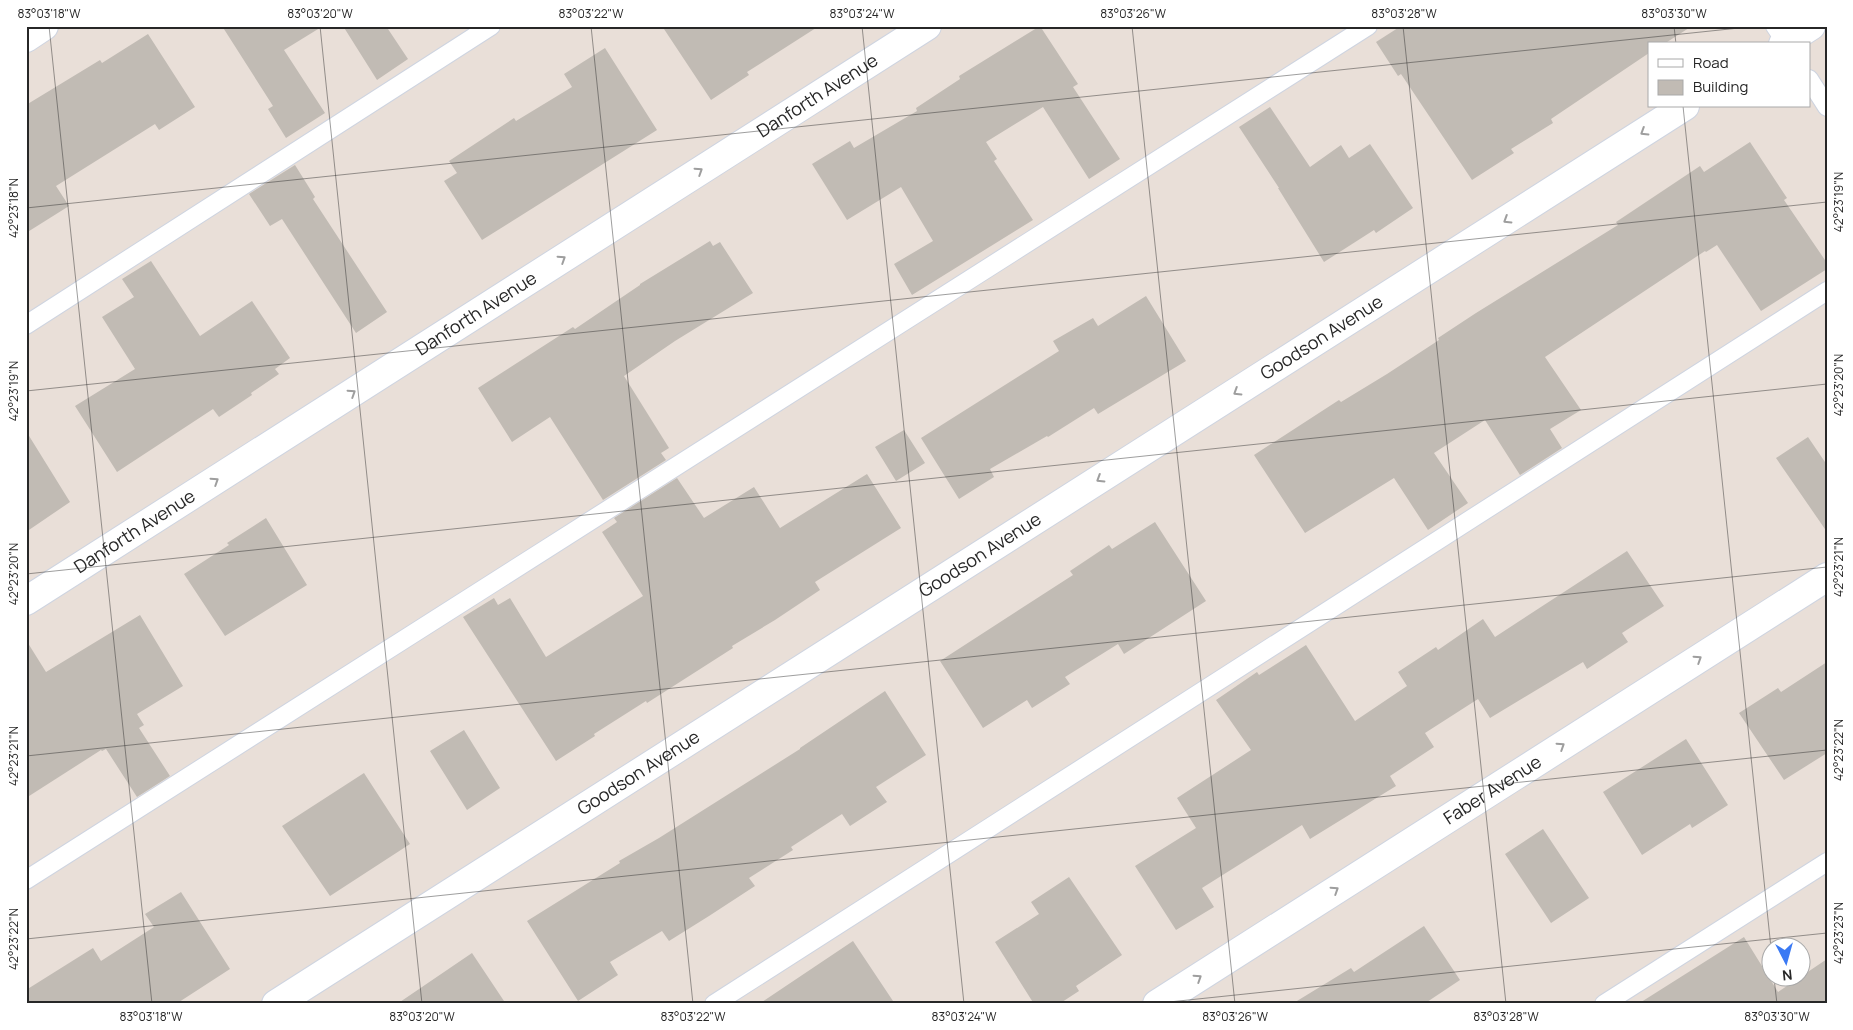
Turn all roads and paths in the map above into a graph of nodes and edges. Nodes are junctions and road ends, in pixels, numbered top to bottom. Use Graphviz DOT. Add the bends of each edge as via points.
graph roads {
  1 [pos="44,26"];
  2 [pos="490,26"];
  3 [pos="927,26"];
  4 [pos="1368,26"];
  5 [pos="1811,26"];
  6 [pos="26,38"];
  7 [pos="1782,39"];
  8 [pos="1810,81"];
  9 [pos="1827,107"];
  10 [pos="1682,108"];
  11 [pos="1827,291"];
  12 [pos="26,325"];
  13 [pos="1827,576"];
  14 [pos="26,601"];
  15 [pos="1827,862"];
  16 [pos="26,880"];
  17 [pos="276,1004"];
  18 [pos="714,1004"];
  19 [pos="1157,1004"];
  20 [pos="1604,1004"];
  1 -- 6 [label="street"];
  2 -- 12 [label="lane"];
  14 -- 3 [label="street, Danforth Avenue, one-way"];
  4 -- 16 [label="lane"];
  5 -- 7 [label="street"];
  8 -- 9 [label="lane"];
  10 -- 17 [label="street, Goodson Avenue, one-way"];
  11 -- 18 [label="lane"];
  19 -- 13 [label="street, Faber Avenue, one-way"];
  15 -- 20 [label="lane"];
}
